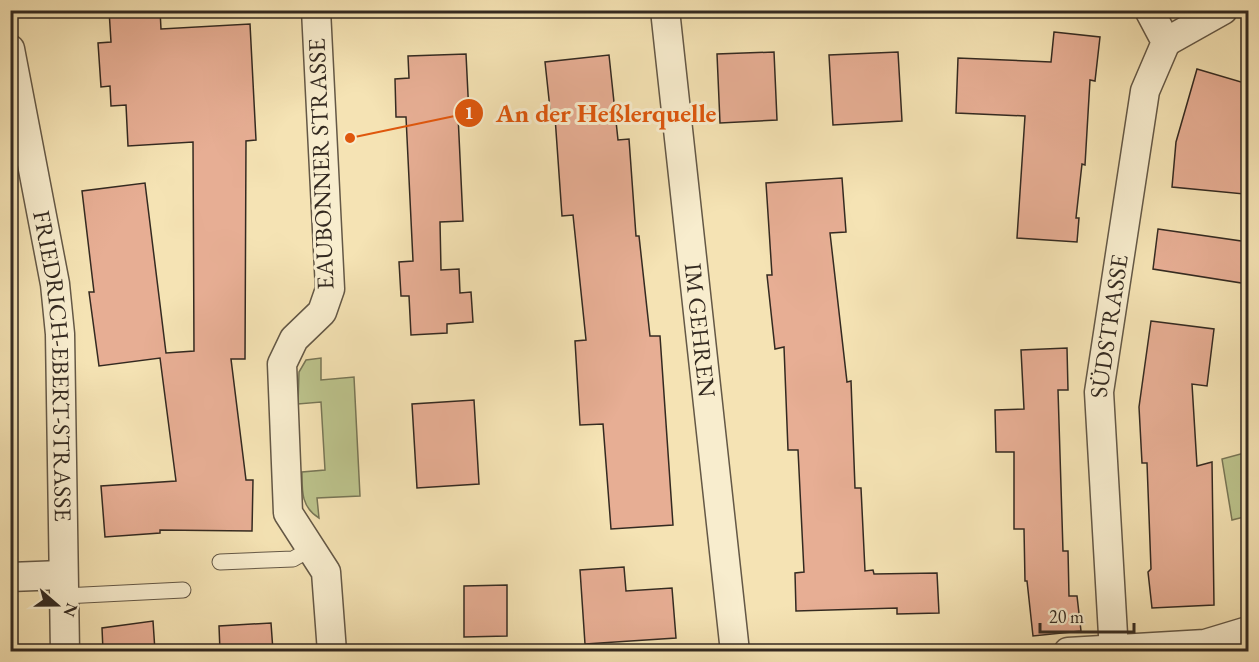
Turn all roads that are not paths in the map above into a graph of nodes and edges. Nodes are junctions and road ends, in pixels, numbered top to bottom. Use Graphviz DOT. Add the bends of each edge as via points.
graph roads {
  1 [pos="316,10"];
  2 [pos="665,10"];
  3 [pos="1149,10"];
  4 [pos="1223,10"];
  5 [pos="1166,42"];
  6 [pos="10,49"];
  7 [pos="312,548"];
  8 [pos="220,562"];
  9 [pos="10,577"];
  10 [pos="63,585"];
  11 [pos="183,590"];
  12 [pos="1248,631"];
  13 [pos="65,651"];
  14 [pos="333,651"];
  15 [pos="735,651"];
  16 [pos="1068,651"];
  17 [pos="1114,651"];
  1 -- 7 [label="street, EAUBONNER STRASSE" via="330,290 322,312 294,339 282,364 288,513"];
  2 -- 15 [label="street, IM GEHREN"];
  3 -- 5 [label="street"];
  4 -- 5 [label="street"];
  5 -- 17 [label="street, SÜDSTRASSE" via="1145,91 1099,392"];
  6 -- 10 [label="street, FRIEDRICH-EBERT-STRASSE" via="55,285 60,334"];
  7 -- 8 [label="lane" via="293,558"];
  7 -- 14 [label="street, EAUBONNER STRASSE" via="326,572"];
  9 -- 10 [label="street"];
  10 -- 11 [label="lane"];
  10 -- 13 [label="street, FRIEDRICH-EBERT-STRASSE"];
  12 -- 17 [label="street" via="1205,644"];
  16 -- 17 [label="street"];
}
